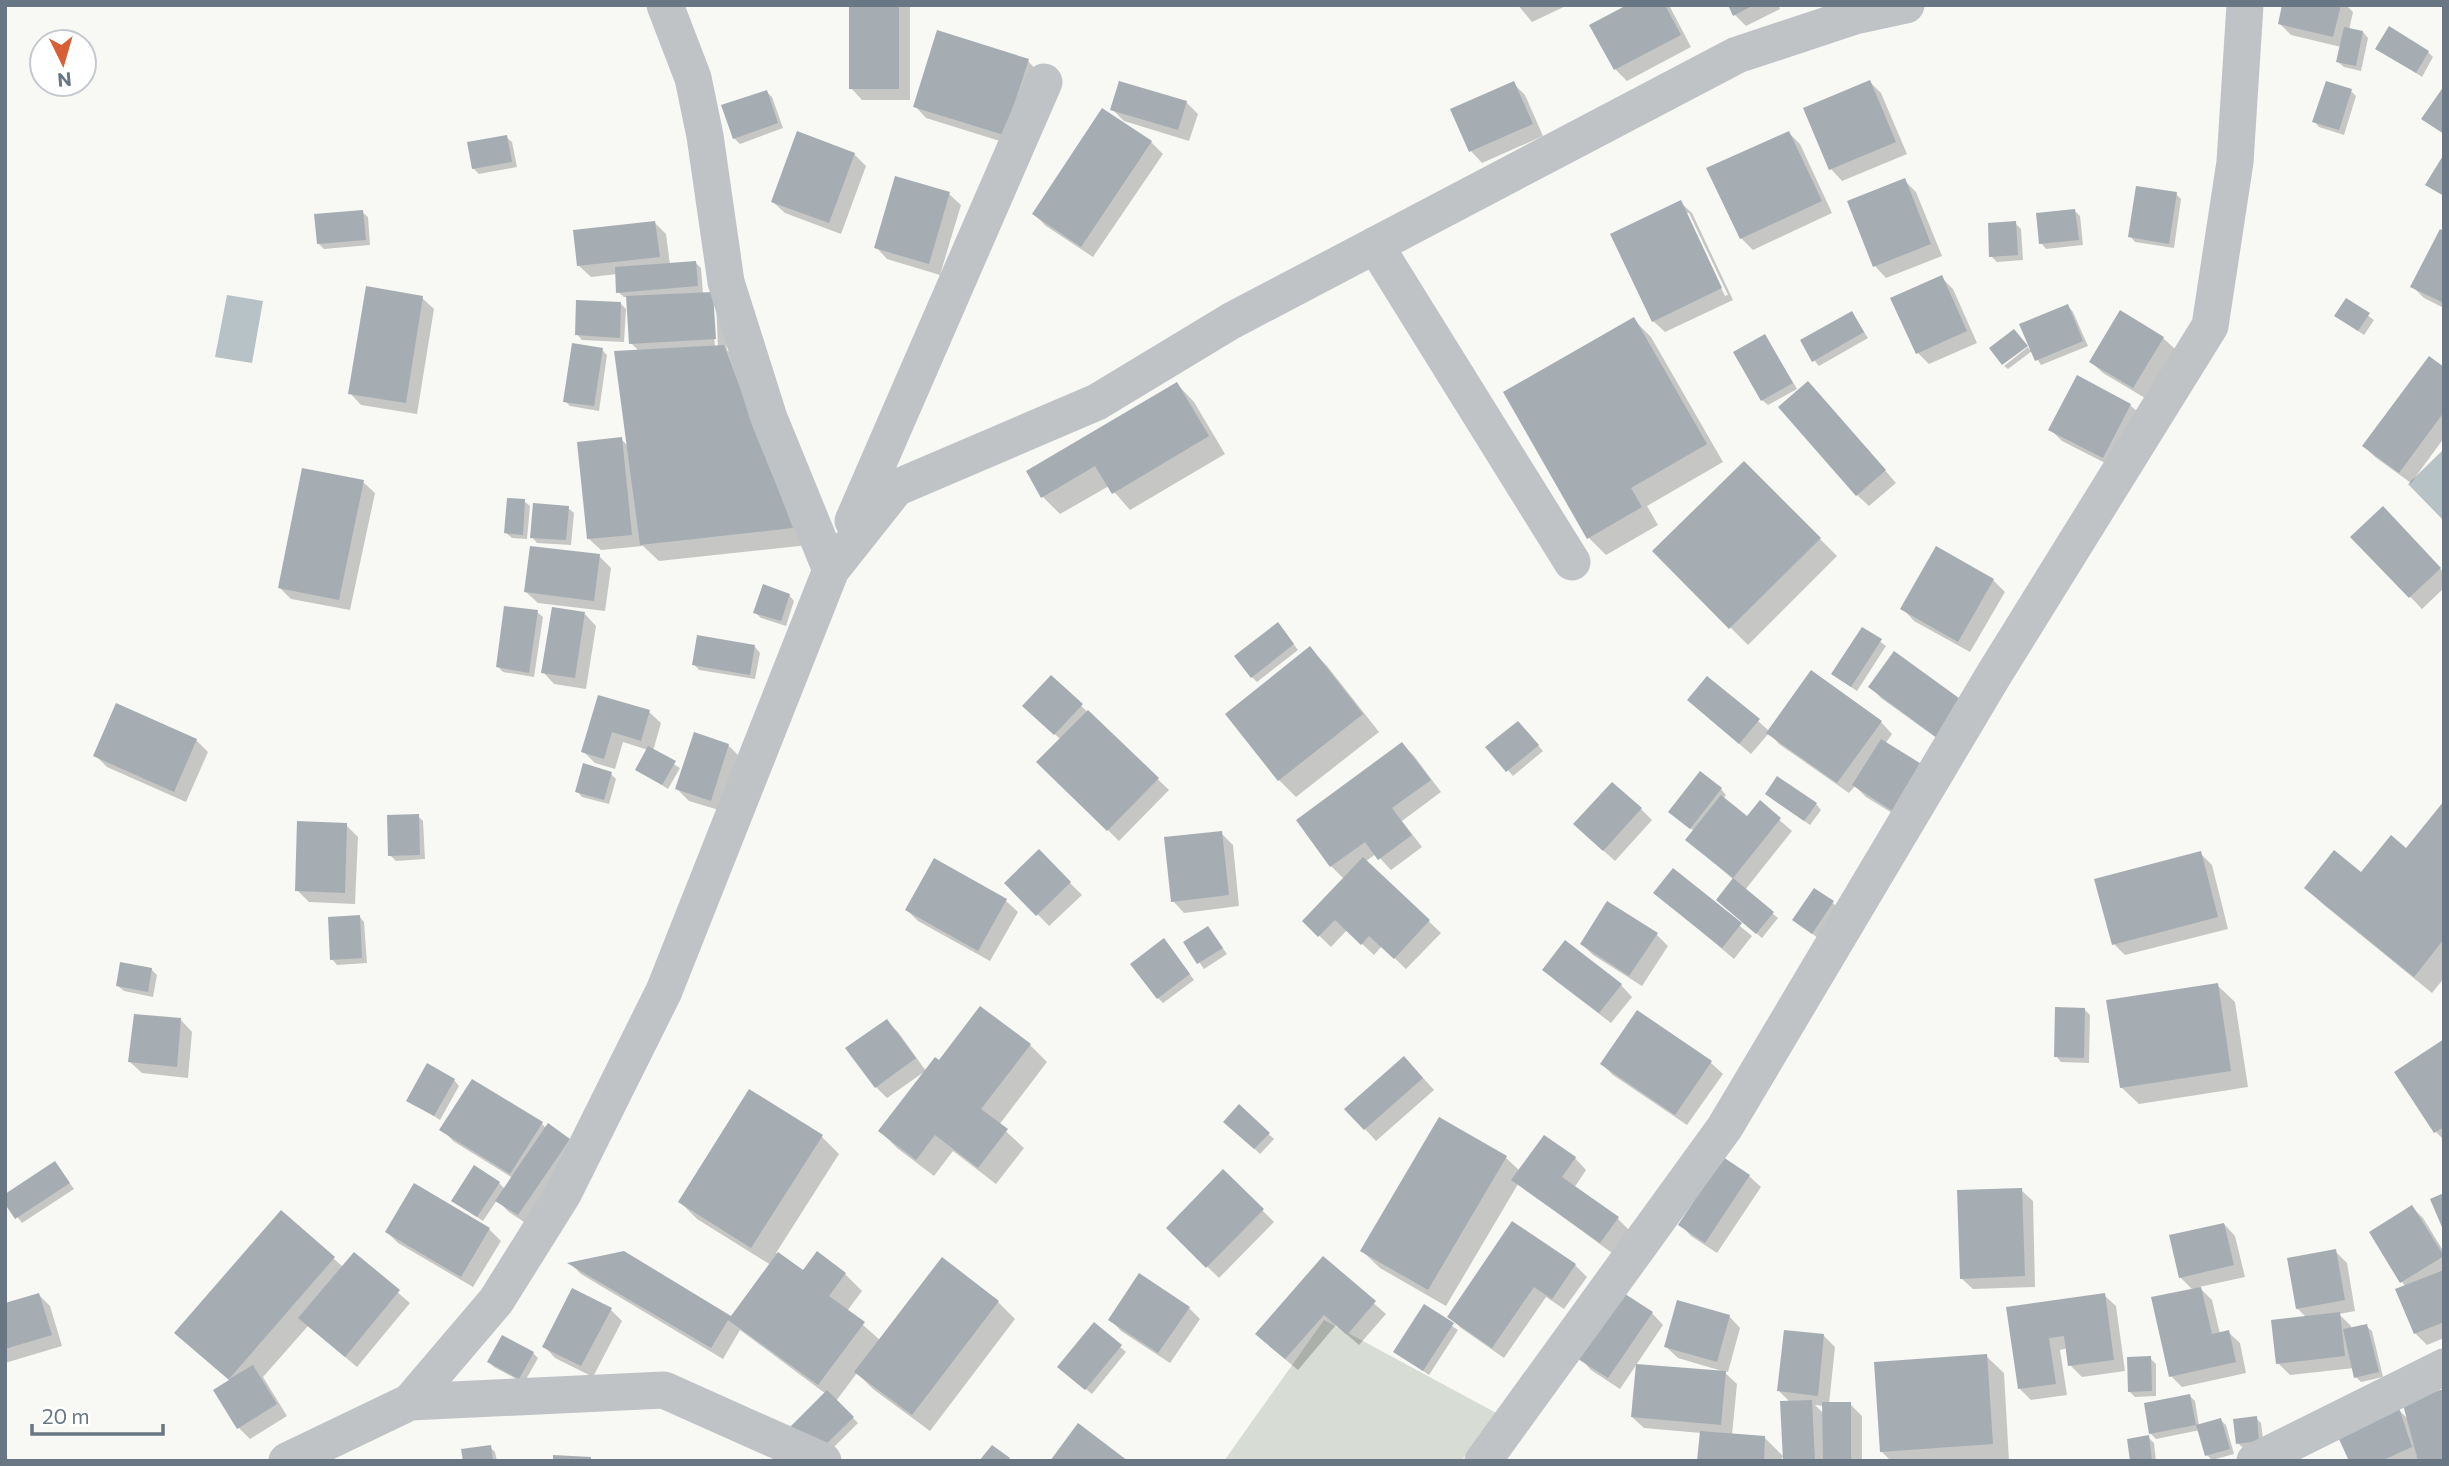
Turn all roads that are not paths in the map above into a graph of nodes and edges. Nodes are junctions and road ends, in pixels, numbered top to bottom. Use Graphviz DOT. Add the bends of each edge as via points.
graph roads {
  1 [pos="665,5"];
  2 [pos="1906,5"];
  3 [pos="2245,5"];
  4 [pos="1044,82"];
  5 [pos="1375,245"];
  6 [pos="1573,562"];
  7 [pos="831,570"];
  8 [pos="2444,1367"];
  9 [pos="410,1402"];
  10 [pos="287,1461"];
  11 [pos="823,1461"];
  12 [pos="1483,1461"];
  13 [pos="2255,1461"];
  1 -- 7 [label="street" via="693,78 726,282 769,418"];
  2 -- 5 [label="street" via="1855,16 1737,55"];
  3 -- 12 [label="street" via="2235,162 2210,326 1993,676 1724,1127"];
  4 -- 7 [label="street"];
  5 -- 6 [label="street"];
  5 -- 7 [label="street" via="1231,321 1097,402 895,488"];
  7 -- 9 [label="street" via="664,991 563,1194 496,1301"];
  8 -- 13 [label="street"];
  9 -- 10 [label="street"];
  9 -- 11 [label="street" via="664,1390"];
}
